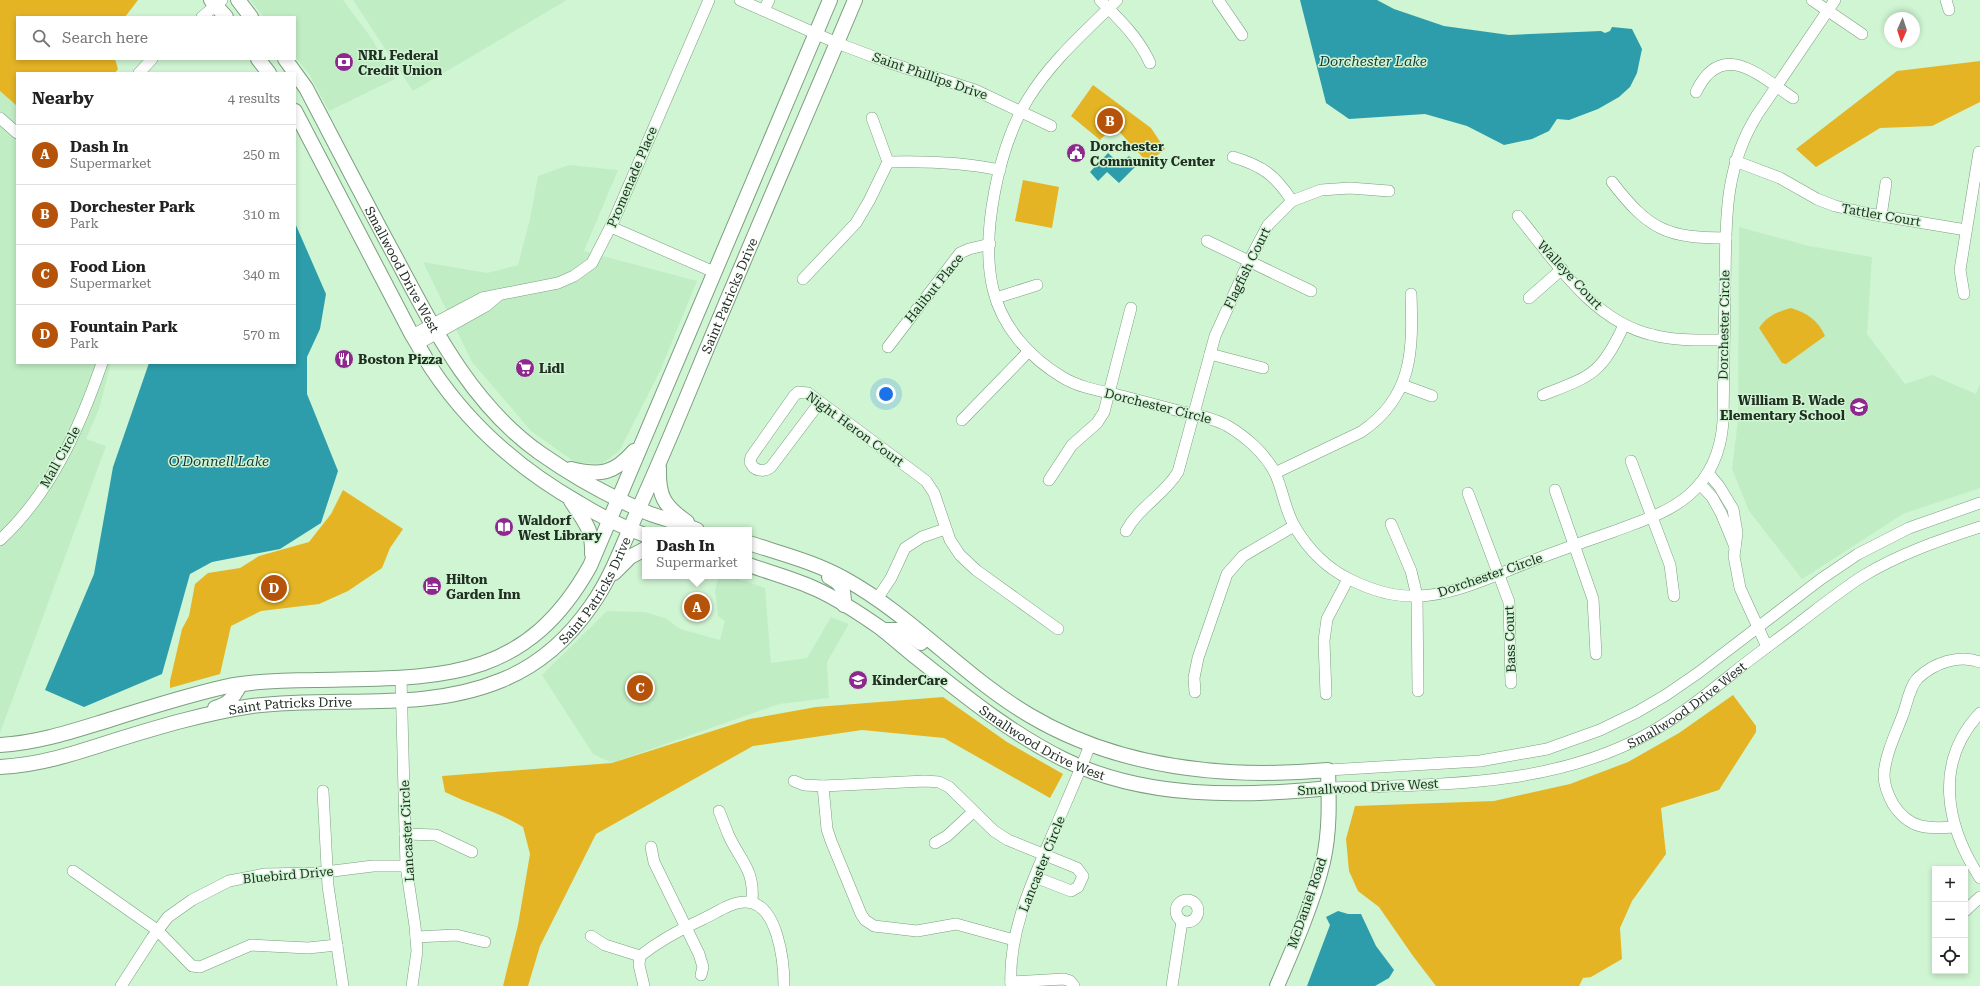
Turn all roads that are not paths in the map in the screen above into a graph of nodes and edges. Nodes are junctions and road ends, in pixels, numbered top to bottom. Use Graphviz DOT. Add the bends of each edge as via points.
graph roads {
  1 [pos="238,0"];
  2 [pos="709,0"];
  3 [pos="740,0"];
  4 [pos="830,0"];
  5 [pos="855,0"];
  6 [pos="1100,0"];
  7 [pos="1117,0"];
  8 [pos="1218,0"];
  9 [pos="1812,0"];
  10 [pos="1834,0"];
  11 [pos="216,2"];
  12 [pos="766,5"];
  13 [pos="1108,9"];
  14 [pos="1827,11"];
  15 [pos="203,16"];
  16 [pos="225,16"];
  17 [pos="250,16"];
  18 [pos="816,33"];
  19 [pos="1862,34"];
  20 [pos="1242,35"];
  21 [pos="837,43"];
  22 [pos="151,60"];
  23 [pos="259,60"];
  24 [pos="286,60"];
  25 [pos="1150,63"];
  26 [pos="140,72"];
  27 [pos="269,72"];
  28 [pos="294,72"];
  29 [pos="296,74"];
  30 [pos="1776,87"];
  31 [pos="1696,92"];
  32 [pos="1793,98"];
  33 [pos="1021,112"];
  34 [pos="296,113"];
  35 [pos="0,118"];
  36 [pos="872,118"];
  37 [pos="1051,126"];
  38 [pos="16,132"];
  39 [pos="1979,152"];
  40 [pos="1233,157"];
  41 [pos="1735,161"];
  42 [pos="888,162"];
  43 [pos="1000,170"];
  44 [pos="1612,182"];
  45 [pos="1886,183"];
  46 [pos="1389,191"];
  47 [pos="1292,201"];
  48 [pos="1518,216"];
  49 [pos="1881,216"];
  50 [pos="611,227"];
  51 [pos="1966,230"];
  52 [pos="1726,238"];
  53 [pos="1207,241"];
  54 [pos="990,244"];
  55 [pos="1249,261"];
  56 [pos="1562,269"];
  57 [pos="714,272"];
  58 [pos="803,279"];
  59 [pos="1037,285"];
  60 [pos="1311,291"];
  61 [pos="1411,294"];
  62 [pos="1964,294"];
  63 [pos="996,298"];
  64 [pos="1530,298"];
  65 [pos="1131,308"];
  66 [pos="1624,325"];
  67 [pos="434,329"];
  68 [pos="415,340"];
  69 [pos="1724,340"];
  70 [pos="888,347"];
  71 [pos="1028,352"];
  72 [pos="1210,354"];
  73 [pos="102,364"];
  74 [pos="1263,368"];
  75 [pos="1402,385"];
  76 [pos="1109,393"];
  77 [pos="1543,395"];
  78 [pos="1432,396"];
  79 [pos="820,402"];
  80 [pos="1193,414"];
  81 [pos="962,420"];
  82 [pos="639,446"];
  83 [pos="1631,461"];
  84 [pos="659,462"];
  85 [pos="558,465"];
  86 [pos="1274,473"];
  87 [pos="1708,473"];
  88 [pos="1049,480"];
  89 [pos="1700,484"];
  90 [pos="1555,490"];
  91 [pos="1468,493"];
  92 [pos="568,497"];
  93 [pos="618,500"];
  94 [pos="1980,503"];
  95 [pos="639,508"];
  96 [pos="1652,517"];
  97 [pos="609,520"];
  98 [pos="1391,524"];
  99 [pos="1294,526"];
  100 [pos="690,527"];
  101 [pos="694,527"];
  102 [pos="1980,527"];
  103 [pos="630,529"];
  104 [pos="945,529"];
  105 [pos="1126,531"];
  106 [pos="642,534"];
  107 [pos="0,540"];
  108 [pos="752,544"];
  109 [pos="1575,545"];
  110 [pos="1735,547"];
  111 [pos="642,551"];
  112 [pos="774,551"];
  113 [pos="752,565"];
  114 [pos="590,566"];
  115 [pos="1498,573"];
  116 [pos="1348,579"];
  117 [pos="606,580"];
  118 [pos="1416,596"];
  119 [pos="1674,596"];
  120 [pos="877,599"];
  121 [pos="844,605"];
  122 [pos="1758,625"];
  123 [pos="1058,629"];
  124 [pos="883,630"];
  125 [pos="1767,646"];
  126 [pos="1596,654"];
  127 [pos="1980,662"];
  128 [pos="401,678"];
  129 [pos="1511,683"];
  130 [pos="240,685"];
  131 [pos="1418,691"];
  132 [pos="1195,692"];
  133 [pos="1326,694"];
  134 [pos="401,700"];
  135 [pos="1980,713"];
  136 [pos="1028,715"];
  137 [pos="169,724"];
  138 [pos="0,745"];
  139 [pos="1090,745"];
  140 [pos="0,767"];
  141 [pos="1082,767"];
  142 [pos="1328,770"];
  143 [pos="794,781"];
  144 [pos="823,786"];
  145 [pos="1329,788"];
  146 [pos="323,791"];
  147 [pos="719,811"];
  148 [pos="973,812"];
  149 [pos="1954,827"];
  150 [pos="405,834"];
  151 [pos="934,842"];
  152 [pos="651,847"];
  153 [pos="472,852"];
  154 [pos="1044,855"];
  155 [pos="406,866"];
  156 [pos="74,871"];
  157 [pos="327,872"];
  158 [pos="1035,877"];
  159 [pos="1980,878"];
  160 [pos="1980,897"];
  161 [pos="752,902"];
  162 [pos="1968,908"];
  163 [pos="1182,921"];
  164 [pos="687,927"];
  165 [pos="157,930"];
  166 [pos="591,936"];
  167 [pos="416,937"];
  168 [pos="1014,940"];
  169 [pos="485,942"];
  170 [pos="337,945"];
  171 [pos="640,956"];
  172 [pos="701,975"];
  173 [pos="1011,984"];
  174 [pos="120,986"];
  175 [pos="343,986"];
  176 [pos="412,986"];
  177 [pos="644,986"];
  178 [pos="784,986"];
  179 [pos="1074,986"];
  180 [pos="1172,986"];
  181 [pos="1277,986"];
  1 -- 17 [label="main road"];
  2 -- 50 [label="street, Promenade Place"];
  3 -- 12 [label="street, Saint Phillips Drive"];
  4 -- 18 [label="main road, Saint Patricks Drive"];
  5 -- 21 [label="main road, Saint Patricks Drive"];
  6 -- 13 [label="street"];
  7 -- 13 [label="street, Dorchester Circle"];
  8 -- 20 [label="street"];
  9 -- 14 [label="street"];
  10 -- 14 [label="street, Dorchester Circle"];
  11 -- 15 [label="street"];
  11 -- 16 [label="main road"];
  12 -- 18 [label="street, Saint Phillips Drive"];
  13 -- 25 [label="street" via="1137,39"];
  13 -- 33 [label="street, Dorchester Circle" via="1058,59 1034,89"];
  14 -- 19 [label="street"];
  14 -- 30 [label="street, Dorchester Circle"];
  18 -- 21 [label="street, Saint Phillips Drive"];
  18 -- 57 [label="main road, Saint Patricks Drive"];
  21 -- 33 [label="street, Saint Phillips Drive" via="961,85"];
  21 -- 84 [label="main road, Saint Patricks Drive"];
  22 -- 26 [label="street"];
  23 -- 27 [label="main road"];
  24 -- 28 [label="main road, Smallwood Drive West"];
  29 -- 67 [label="main road, Smallwood Drive West" via="306,88"];
  30 -- 31 [label="street" via="1746,67 1727,63 1705,76"];
  30 -- 32 [label="street"];
  30 -- 41 [label="street, Dorchester Circle" via="1750,126"];
  33 -- 37 [label="street, Saint Phillips Drive"];
  33 -- 43 [label="street, Dorchester Circle"];
  34 -- 68 [label="main road, Smallwood Drive West"];
  35 -- 38 [label="street"];
  36 -- 42 [label="street"];
  39 -- 51 [label="street"];
  40 -- 47 [label="street" via="1270,173"];
  41 -- 49 [label="street, Tattler Court" via="1780,178 1835,206"];
  41 -- 52 [label="street, Dorchester Circle" via="1728,196"];
  42 -- 43 [label="street" via="946,162"];
  42 -- 58 [label="street" via="856,223"];
  43 -- 54 [label="street, Dorchester Circle" via="992,206"];
  44 -- 52 [label="street" via="1637,210 1664,231 1689,237"];
  45 -- 49 [label="street"];
  46 -- 47 [label="street, Flagfish Court" via="1350,188 1321,190"];
  47 -- 55 [label="street, Flagfish Court" via="1268,225"];
  48 -- 56 [label="street, Walleye Court"];
  49 -- 51 [label="street, Tattler Court"];
  50 -- 57 [label="street"];
  50 -- 67 [label="street, Promenade Place" via="592,263 581,273 558,283 501,294 486,306"];
  51 -- 62 [label="street" via="1960,270"];
  52 -- 69 [label="street, Dorchester Circle"];
  53 -- 55 [label="street"];
  54 -- 63 [label="street, Dorchester Circle" via="991,278"];
  54 -- 70 [label="street, Halibut Place" via="960,253"];
  55 -- 60 [label="street"];
  55 -- 72 [label="street, Flagfish Court"];
  56 -- 64 [label="street"];
  56 -- 66 [label="street, Walleye Court" via="1592,302"];
  57 -- 82 [label="main road, Saint Patricks Drive"];
  59 -- 63 [label="street"];
  61 -- 75 [label="street" via="1409,364"];
  63 -- 71 [label="street, Dorchester Circle" via="1011,328"];
  65 -- 76 [label="street"];
  66 -- 69 [label="street, Walleye Court" via="1665,338"];
  66 -- 77 [label="street" via="1608,356 1597,369 1581,379"];
  67 -- 68 [label="street, Promenade Place"];
  67 -- 85 [label="main road, Smallwood Drive West" via="460,371 482,398 518,435"];
  68 -- 92 [label="main road, Smallwood Drive West" via="441,381 489,438 536,476"];
  69 -- 87 [label="street, Dorchester Circle" via="1722,433"];
  71 -- 76 [label="street, Dorchester Circle" via="1064,378 1081,386"];
  71 -- 81 [label="street"];
  72 -- 74 [label="street"];
  72 -- 80 [label="street, Flagfish Court"];
  73 -- 107 [label="street, Mall Circle" via="80,422 50,478 33,505"];
  75 -- 78 [label="street"];
  75 -- 86 [label="street" via="1390,405 1367,428"];
  76 -- 80 [label="street, Dorchester Circle"];
  76 -- 88 [label="street" via="1101,417 1072,445"];
  79 -- 79 [label="street, Night Heron Court" via="771,467 762,470 755,469 750,464 751,457 796,393 806,392"];
  79 -- 104 [label="street, Night Heron Court" via="926,481 934,493"];
  80 -- 86 [label="street, Dorchester Circle" via="1219,422 1241,435 1262,454"];
  80 -- 105 [label="street, Flagfish Court" via="1178,472 1166,488 1136,515"];
  82 -- 85 [label="main road" via="621,465 607,472 587,473"];
  82 -- 93 [label="main road, Saint Patricks Drive"];
  83 -- 96 [label="street"];
  84 -- 95 [label="main road, Saint Patricks Drive"];
  84 -- 101 [label="main road" via="658,486 662,497 671,511"];
  85 -- 93 [label="main road, Smallwood Drive West"];
  86 -- 99 [label="street, Dorchester Circle"];
  87 -- 89 [label="street, Dorchester Circle"];
  87 -- 110 [label="street" via="1733,509 1737,533"];
  89 -- 96 [label="street, Dorchester Circle" via="1681,501"];
  89 -- 110 [label="street" via="1722,513"];
  90 -- 109 [label="street"];
  91 -- 115 [label="street, Bass Court"];
  92 -- 97 [label="main road, Smallwood Drive West"];
  92 -- 114 [label="main road" via="589,528 592,548"];
  93 -- 95 [label="main road, Smallwood Drive West"];
  93 -- 97 [label="main road, Saint Patricks Drive"];
  94 -- 122 [label="street, Smallwood Drive West" via="1881,540 1835,569"];
  95 -- 100 [label="main road, Smallwood Drive West"];
  95 -- 103 [label="main road, Saint Patricks Drive"];
  96 -- 109 [label="street, Dorchester Circle"];
  96 -- 119 [label="street" via="1670,565"];
  97 -- 103 [label="main road, Smallwood Drive West"];
  97 -- 114 [label="main road, Saint Patricks Drive"];
  98 -- 118 [label="street" via="1409,567"];
  99 -- 116 [label="street, Dorchester Circle" via="1317,555"];
  99 -- 132 [label="street" via="1243,556 1227,574 1198,658 1194,678"];
  102 -- 125 [label="street, Smallwood Drive West" via="1914,551 1865,576"];
  103 -- 106 [label="main road, Smallwood Drive West"];
  103 -- 117 [label="main road, Saint Patricks Drive"];
  104 -- 120 [label="street" via="922,537 905,548 891,578"];
  104 -- 123 [label="street, Night Heron Court" via="955,548 967,562"];
  108 -- 112 [label="main road, Smallwood Drive West"];
  109 -- 115 [label="street, Dorchester Circle"];
  109 -- 126 [label="street" via="1595,606"];
  110 -- 122 [label="street" via="1740,588"];
  111 -- 117 [label="main road" via="630,557"];
  112 -- 120 [label="main road, Smallwood Drive West" via="817,565 845,578"];
  112 -- 121 [label="main road" via="840,584 844,592"];
  113 -- 121 [label="main road, Smallwood Drive West" via="817,589"];
  114 -- 128 [label="main road, Saint Patricks Drive" via="579,585 552,619 506,654 472,668"];
  115 -- 118 [label="street, Dorchester Circle" via="1453,589"];
  115 -- 129 [label="street, Bass Court" via="1509,602"];
  116 -- 118 [label="street, Dorchester Circle" via="1381,591"];
  116 -- 133 [label="street" via="1327,619 1324,641"];
  117 -- 134 [label="main road, Saint Patricks Drive" via="590,608 566,636 550,652 525,669 472,690 432,698"];
  118 -- 131 [label="street"];
  120 -- 136 [label="main road, Smallwood Drive West"];
  121 -- 124 [label="main road, Smallwood Drive West"];
  122 -- 125 [label="street"];
  122 -- 142 [label="street, Smallwood Drive West" via="1666,695 1600,730 1564,743 1546,749 1480,761"];
  124 -- 136 [label="main road" via="898,629 909,633 982,691"];
  124 -- 141 [label="main road, Smallwood Drive West" via="996,720 1063,759"];
  125 -- 145 [label="street, Smallwood Drive West" via="1694,704 1653,731 1586,761 1512,778"];
  127 -- 149 [label="street" via="1969,659 1953,660 1930,668 1917,679 1885,769 1889,798 1896,810 1908,821 1929,828"];
  128 -- 130 [label="main road, Saint Patricks Drive" via="292,680"];
  128 -- 134 [label="street, Lancaster Circle"];
  130 -- 137 [label="main road" via="228,703 173,718"];
  130 -- 138 [label="main road, Saint Patricks Drive" via="192,695 36,742"];
  134 -- 137 [label="main road, Saint Patricks Drive" via="251,706"];
  134 -- 150 [label="street, Lancaster Circle"];
  135 -- 149 [label="street" via="1962,740 1951,770 1949,798"];
  136 -- 139 [label="main road, Smallwood Drive West"];
  137 -- 140 [label="main road, Saint Patricks Drive" via="64,757 36,764"];
  139 -- 141 [label="street, Lancaster Circle"];
  139 -- 142 [label="main road, Smallwood Drive West" via="1150,762 1198,769 1254,772"];
  141 -- 145 [label="main road, Smallwood Drive West" via="1116,778 1187,791 1277,793"];
  141 -- 154 [label="street, Lancaster Circle"];
  142 -- 145 [label="main road, McDaniel Road"];
  143 -- 144 [label="street" via="804,785"];
  144 -- 148 [label="street" via="939,782 953,791"];
  144 -- 168 [label="street" via="827,829 831,841 861,914 869,924 878,928 917,931 956,924"];
  145 -- 181 [label="main road, McDaniel Road" via="1324,862"];
  146 -- 157 [label="street"];
  147 -- 161 [label="street" via="751,878"];
  148 -- 151 [label="street" via="947,836"];
  148 -- 154 [label="street" via="1002,837"];
  149 -- 159 [label="street"];
  150 -- 153 [label="street" via="436,835"];
  150 -- 155 [label="street, Lancaster Circle"];
  152 -- 164 [label="street" via="654,862"];
  154 -- 158 [label="street, Lancaster Circle"];
  154 -- 158 [label="street" via="1077,868 1082,874 1081,884 1071,890"];
  155 -- 157 [label="street, Bluebird Drive" via="373,866"];
  155 -- 167 [label="street, Lancaster Circle"];
  156 -- 165 [label="street"];
  157 -- 165 [label="street, Bluebird Drive" via="265,874 229,881 178,908"];
  157 -- 170 [label="street"];
  158 -- 168 [label="street, Lancaster Circle"];
  160 -- 162 [label="street"];
  161 -- 164 [label="street" via="739,902"];
  161 -- 178 [label="street" via="763,909 774,928 782,961"];
  163 -- 180 [label="street"];
  164 -- 171 [label="street"];
  164 -- 172 [label="street" via="701,960"];
  165 -- 170 [label="street" via="192,966 200,967 252,946 316,948"];
  165 -- 174 [label="street, Bluebird Drive"];
  166 -- 171 [label="street" via="605,945"];
  167 -- 169 [label="street" via="456,936"];
  167 -- 176 [label="street, Lancaster Circle" via="416,964"];
  168 -- 173 [label="street, Lancaster Circle"];
  170 -- 175 [label="street"];
  171 -- 177 [label="street" via="639,965"];
  173 -- 179 [label="street" via="1064,979"];
}
